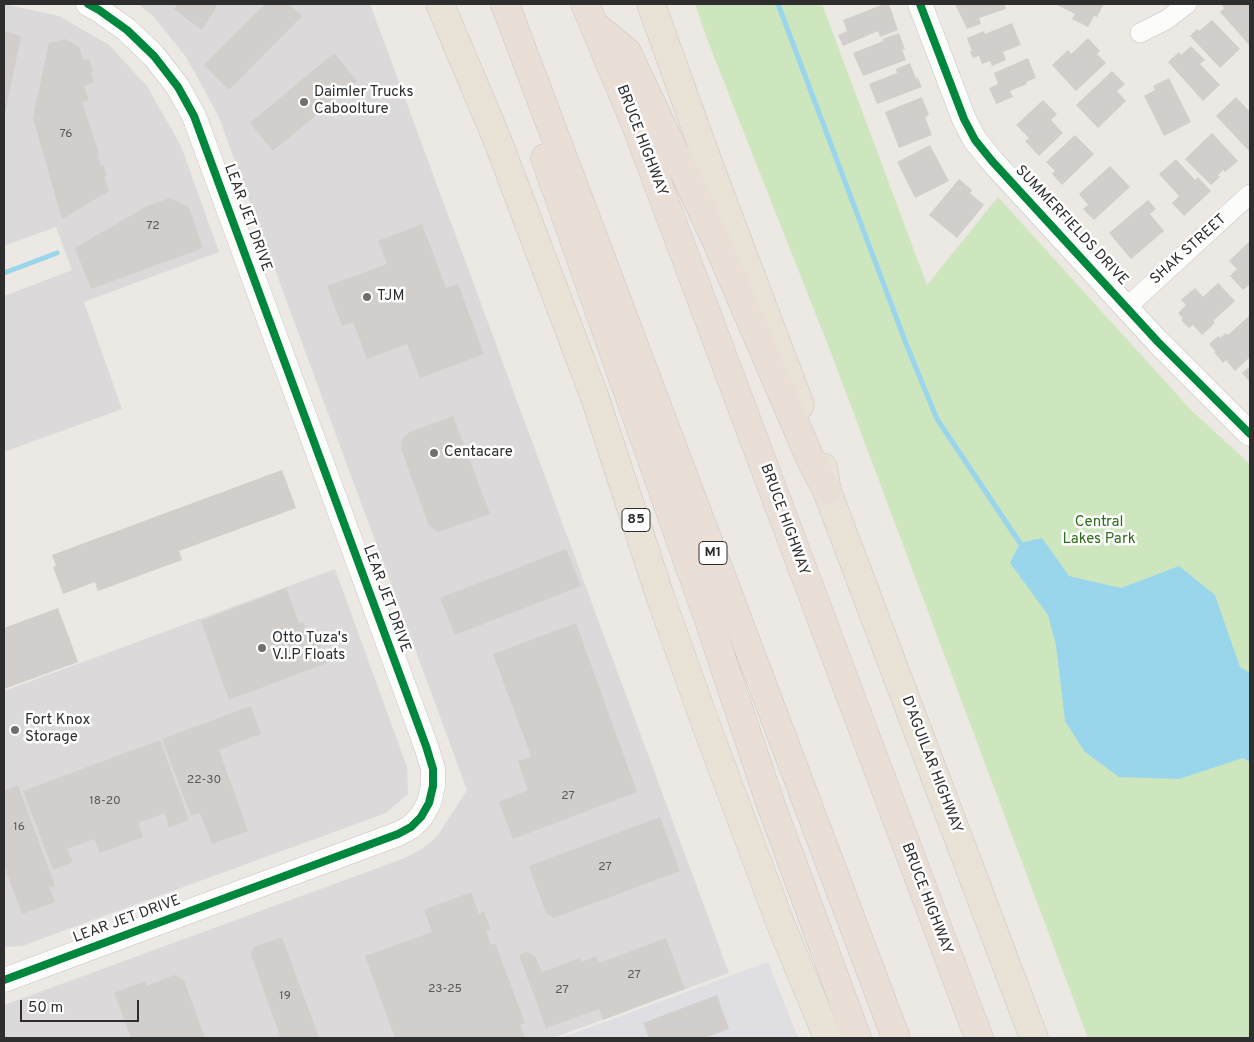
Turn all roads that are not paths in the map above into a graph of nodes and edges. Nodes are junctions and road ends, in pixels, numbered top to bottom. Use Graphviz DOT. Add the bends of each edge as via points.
graph roads {
  1 [pos="88,4"];
  2 [pos="440,4"];
  3 [pos="505,4"];
  4 [pos="651,4"];
  5 [pos="920,4"];
  6 [pos="1187,4"];
  7 [pos="590,14"];
  8 [pos="1140,33"];
  9 [pos="530,67"];
  10 [pos="1250,194"];
  11 [pos="1127,307"];
  12 [pos="1250,434"];
  13 [pos="827,491"];
  14 [pos="4,980"];
  15 [pos="828,1038"];
  16 [pos="857,1038"];
  17 [pos="896,1038"];
  18 [pos="979,1038"];
  19 [pos="1034,1038"];
  1 -- 14 [label="street, LEAR JET DRIVE" via="128,30 154,56 178,87 194,116 426,746 433,769 433,786 421,818 398,834"];
  2 -- 15 [label="highway, 85" via="497,139 591,388 706,724 781,924"];
  3 -- 9 [label="highway, M1"];
  4 -- 13 [label="highway, D'AGUILAR HIGHWAY" via="822,462"];
  5 -- 11 [label="street, SUMMERFIELDS DRIVE" via="975,140"];
  6 -- 8 [label="street" via="1166,20"];
  7 -- 13 [label="highway" via="627,52 715,238 812,465"];
  7 -- 18 [label="highway, BRUCE HIGHWAY" via="638,133"];
  9 -- 16 [label="highway" via="530,115 706,612 770,805"];
  9 -- 17 [label="highway, M1"];
  10 -- 11 [label="street, SHAK STREET"];
  11 -- 12 [label="street, SUMMERFIELDS DRIVE"];
  13 -- 19 [label="highway, D'AGUILAR HIGHWAY"];
}
